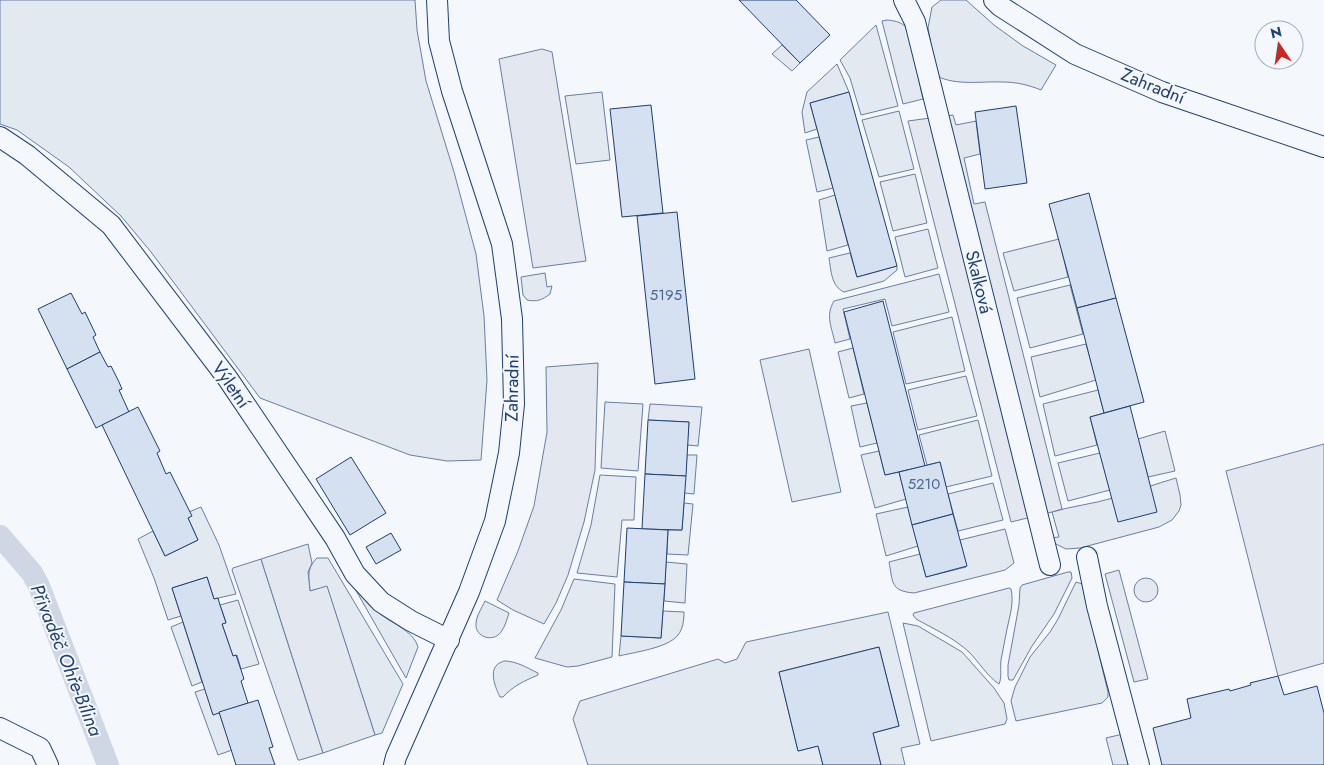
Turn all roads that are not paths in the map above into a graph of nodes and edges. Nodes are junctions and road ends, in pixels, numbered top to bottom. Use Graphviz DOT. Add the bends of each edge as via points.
graph roads {
  1 [pos="436,0"];
  2 [pos="904,0"];
  3 [pos="994,0"];
  4 [pos="0,137"];
  5 [pos="1324,147"];
  6 [pos="1086,556"];
  7 [pos="1050,565"];
  8 [pos="449,640"];
  9 [pos="0,728"];
  10 [pos="48,765"];
  11 [pos="394,765"];
  12 [pos="1139,765"];
  1 -- 8 [label="street, Zahradní" via="439,41 452,91 502,244 512,319 514,404 509,453 495,521"];
  2 -- 7 [label="street, Skalková" via="915,22"];
  3 -- 5 [label="street, Zahradní" via="1075,54 1162,92"];
  4 -- 8 [label="street, Výletní" via="110,225 228,379 335,538 355,574 381,602"];
  6 -- 12 [label="street"];
  8 -- 11 [label="street, Zahradní"];
  9 -- 10 [label="street" via="40,748"];
}
